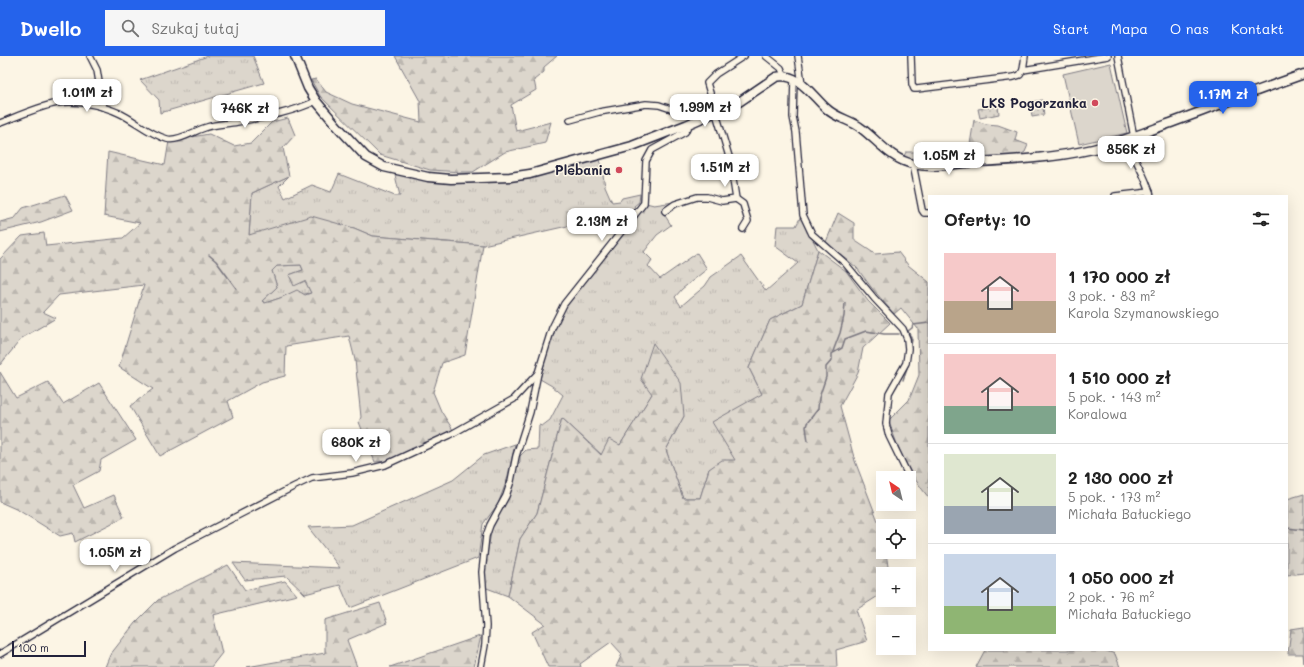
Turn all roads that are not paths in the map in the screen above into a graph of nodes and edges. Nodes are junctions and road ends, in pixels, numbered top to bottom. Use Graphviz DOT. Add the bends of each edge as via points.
graph roads {
  1 [pos="90,56"];
  2 [pos="294,56"];
  3 [pos="744,56"];
  4 [pos="766,56"];
  5 [pos="798,56"];
  6 [pos="912,56"];
  7 [pos="1025,56"];
  8 [pos="1108,56"];
  9 [pos="1118,56"];
  10 [pos="1023,70"];
  11 [pos="1304,74"];
  12 [pos="784,75"];
  13 [pos="794,79"];
  14 [pos="802,84"];
  15 [pos="316,100"];
  16 [pos="103,107"];
  17 [pos="716,112"];
  18 [pos="700,119"];
  19 [pos="570,120"];
  20 [pos="0,123"];
  21 [pos="686,125"];
  22 [pos="1134,137"];
  23 [pos="1126,139"];
  24 [pos="913,164"];
  25 [pos="1151,194"];
  26 [pos="1133,195"];
  27 [pos="736,199"];
  28 [pos="665,211"];
  29 [pos="928,213"];
  30 [pos="743,229"];
  31 [pos="538,373"];
  32 [pos="906,471"];
  33 [pos="0,654"];
  34 [pos="481,667"];
  1 -- 16 [label="street" via="97,70"];
  2 -- 15 [label="street"];
  3 -- 17 [label="street" via="707,83"];
  4 -- 12 [label="street" via="781,68"];
  5 -- 14 [label="street"];
  6 -- 10 [label="street" via="912,84 918,90 1014,77 1020,75"];
  7 -- 10 [label="street"];
  8 -- 10 [label="street"];
  9 -- 22 [label="street"];
  11 -- 22 [label="street"];
  12 -- 13 [label="street"];
  12 -- 17 [label="street" via="776,76 739,102"];
  13 -- 14 [label="street"];
  13 -- 32 [label="street" via="793,117 803,215 807,225 812,234 856,274 908,338 906,363 888,393 886,424"];
  14 -- 24 [label="street" via="828,110 860,128 896,157"];
  15 -- 16 [label="street" via="281,114 208,126 169,140"];
  15 -- 21 [label="street" via="360,151 372,160 384,167 428,177 451,179 530,174 632,146"];
  16 -- 20 [label="street" via="58,103"];
  17 -- 18 [label="street"];
  17 -- 27 [label="street" via="730,160"];
  18 -- 19 [label="street" via="696,113 646,104"];
  18 -- 21 [label="street"];
  21 -- 31 [label="street" via="688,128 685,132 649,153 646,161 644,203 564,304 552,328"];
  22 -- 23 [label="street"];
  23 -- 24 [label="street" via="1073,153 1037,158 929,167"];
  23 -- 25 [label="street"];
  24 -- 29 [label="street" via="922,210"];
  25 -- 26 [label="street"];
  27 -- 28 [label="street" via="722,201 697,197 675,204"];
  27 -- 30 [label="street" via="743,204 748,221"];
  31 -- 33 [label="street" via="514,399 450,435 385,465 352,473 312,478 295,486 175,548"];
  31 -- 34 [label="street" via="511,481 486,536 482,572 486,626"];
}
